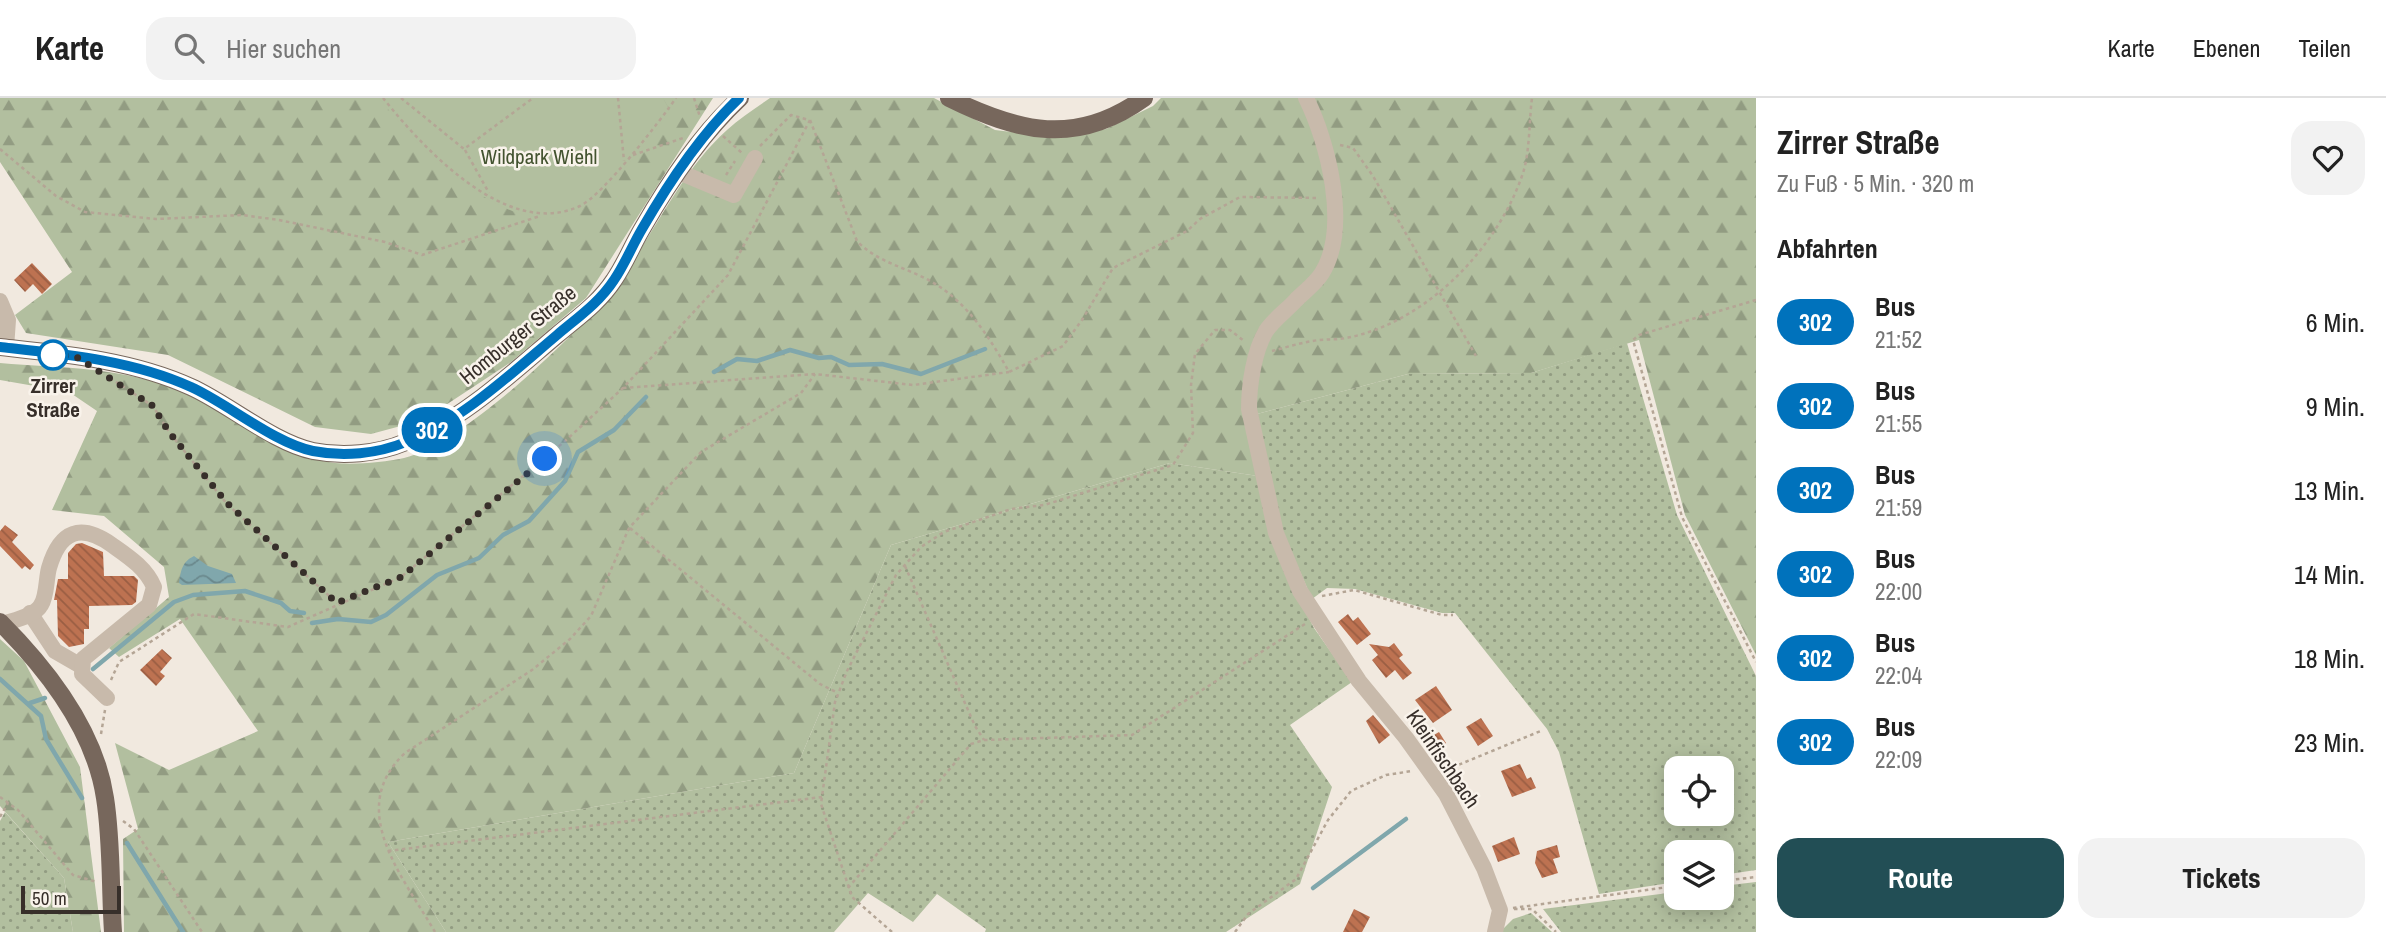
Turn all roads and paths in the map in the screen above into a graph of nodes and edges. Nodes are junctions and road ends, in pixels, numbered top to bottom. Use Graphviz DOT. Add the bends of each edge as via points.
graph roads {
  1 [pos="383,98"];
  2 [pos="401,98"];
  3 [pos="533,98"];
  4 [pos="618,98"];
  5 [pos="676,98"];
  6 [pos="694,98"];
  7 [pos="740,98"];
  8 [pos="949,98"];
  9 [pos="1144,98"];
  10 [pos="1306,98"];
  11 [pos="1532,98"];
  12 [pos="810,120"];
  13 [pos="710,128"];
  14 [pos="1325,146"];
  15 [pos="0,149"];
  16 [pos="464,149"];
  17 [pos="748,155"];
  18 [pos="630,156"];
  19 [pos="624,160"];
  20 [pos="679,172"];
  21 [pos="490,196"];
  22 [pos="1334,198"];
  23 [pos="540,216"];
  24 [pos="1439,291"];
  25 [pos="1756,300"];
  26 [pos="0,302"];
  27 [pos="1244,341"];
  28 [pos="3,347"];
  29 [pos="1258,354"];
  30 [pos="1476,356"];
  31 [pos="1009,372"];
  32 [pos="814,374"];
  33 [pos="109,377"];
  34 [pos="623,388"];
  35 [pos="629,528"];
  36 [pos="905,566"];
  37 [pos="337,603"];
  38 [pos="30,613"];
  39 [pos="1453,615"];
  40 [pos="1315,617"];
  41 [pos="1,623"];
  42 [pos="1756,662"];
  43 [pos="80,666"];
  44 [pos="838,693"];
  45 [pos="107,698"];
  46 [pos="1543,730"];
  47 [pos="984,740"];
  48 [pos="92,753"];
  49 [pos="1428,768"];
  50 [pos="0,797"];
  51 [pos="105,797"];
  52 [pos="822,797"];
  53 [pos="8,803"];
  54 [pos="0,817"];
  55 [pos="387,851"];
  56 [pos="1756,877"];
  57 [pos="1734,880"];
  58 [pos="110,886"];
  59 [pos="848,888"];
  60 [pos="1664,888"];
  61 [pos="1500,910"];
  62 [pos="113,932"];
  63 [pos="202,932"];
  64 [pos="435,932"];
  65 [pos="892,932"];
  66 [pos="1235,932"];
  67 [pos="1494,932"];
  68 [pos="1556,932"];
  1 -- 21 [label="path" via="446,168"];
  2 -- 16 [label="path"];
  3 -- 16 [label="path"];
  4 -- 19 [label="path"];
  5 -- 18 [label="path"];
  6 -- 13 [label="path"];
  7 -- 13 [label="main road, Homburger Straße"];
  8 -- 9 [label="main road" via="1012,125 1046,131 1083,128"];
  10 -- 14 [label="street, Kleinfischbach"];
  11 -- 24 [label="path" via="1524,171 1502,219 1473,259"];
  12 -- 17 [label="path" via="791,115"];
  12 -- 31 [label="path" via="857,241 869,254 933,282 967,310"];
  12 -- 34 [label="path" via="728,275"];
  13 -- 17 [label="path"];
  13 -- 18 [label="path"];
  13 -- 20 [label="main road, Homburger Straße"];
  14 -- 22 [label="street, Kleinfischbach"];
  14 -- 24 [label="path" via="1353,148"];
  15 -- 23 [label="path" via="56,196 85,212 156,219 242,215 375,240 422,255"];
  16 -- 21 [label="path"];
  17 -- 20 [label="street" via="734,195 721,181"];
  18 -- 19 [label="path"];
  19 -- 23 [label="path" via="581,206"];
  20 -- 28 [label="main road, Homburger Straße" via="614,281 592,306 519,368 428,433 387,448 345,454 310,450 194,388 152,371"];
  21 -- 23 [label="path"];
  22 -- 29 [label="street, Kleinfischbach" via="1333,241 1322,273 1266,331"];
  22 -- 31 [label="path" via="1240,197 1200,219 1187,232 1113,268 1063,345"];
  24 -- 29 [label="path" via="1396,320 1346,338"];
  24 -- 30 [label="path"];
  25 -- 42 [label="path" via="1633,340 1682,517"];
  26 -- 28 [label="street" via="8,320"];
  27 -- 36 [label="path" via="1230,330 1214,330 1195,354 1193,433 1173,465 944,532 921,547"];
  29 -- 40 [label="street, Kleinfischbach" via="1249,408 1276,533"];
  31 -- 32 [label="path" via="913,385"];
  32 -- 34 [label="path"];
  32 -- 35 [label="path" via="801,393 701,452"];
  33 -- 37 [label="path" via="153,406 227,503"];
  34 -- 37 [label="path" via="506,493 401,577"];
  35 -- 44 [label="path" via="820,684"];
  35 -- 55 [label="path" via="591,616 570,639 387,769 378,821"];
  36 -- 44 [label="path"];
  36 -- 47 [label="path"];
  37 -- 45 [label="path" via="288,627 194,614 119,662"];
  38 -- 41 [label="street"];
  38 -- 43 [label="street" via="55,651"];
  38 -- 43 [label="street" via="42,604 56,551 79,532 91,531 145,571 153,587 149,605 89,653"];
  39 -- 40 [label="path" via="1354,590 1321,597"];
  40 -- 47 [label="path" via="1132,735"];
  40 -- 49 [label="street, Kleinfischbach"];
  41 -- 48 [label="main road" via="60,691"];
  43 -- 45 [label="street"];
  44 -- 52 [label="path"];
  45 -- 48 [label="path" via="104,729"];
  46 -- 49 [label="path" via="1441,772"];
  47 -- 59 [label="path" via="971,744"];
  48 -- 51 [label="main road"];
  49 -- 61 [label="street, Kleinfischbach" via="1468,836"];
  49 -- 66 [label="path" via="1386,775 1351,791 1328,820 1296,879 1248,914"];
  50 -- 53 [label="path"];
  51 -- 58 [label="main road"];
  51 -- 63 [label="path" via="134,829"];
  52 -- 55 [label="path"];
  52 -- 59 [label="path"];
  53 -- 54 [label="path"];
  53 -- 58 [label="path" via="73,875"];
  55 -- 64 [label="path"];
  56 -- 57 [label="path"];
  58 -- 62 [label="main road"];
  59 -- 65 [label="path" via="864,910"];
  60 -- 61 [label="path"];
  61 -- 67 [label="street"];
  61 -- 68 [label="path" via="1532,909"];
}
